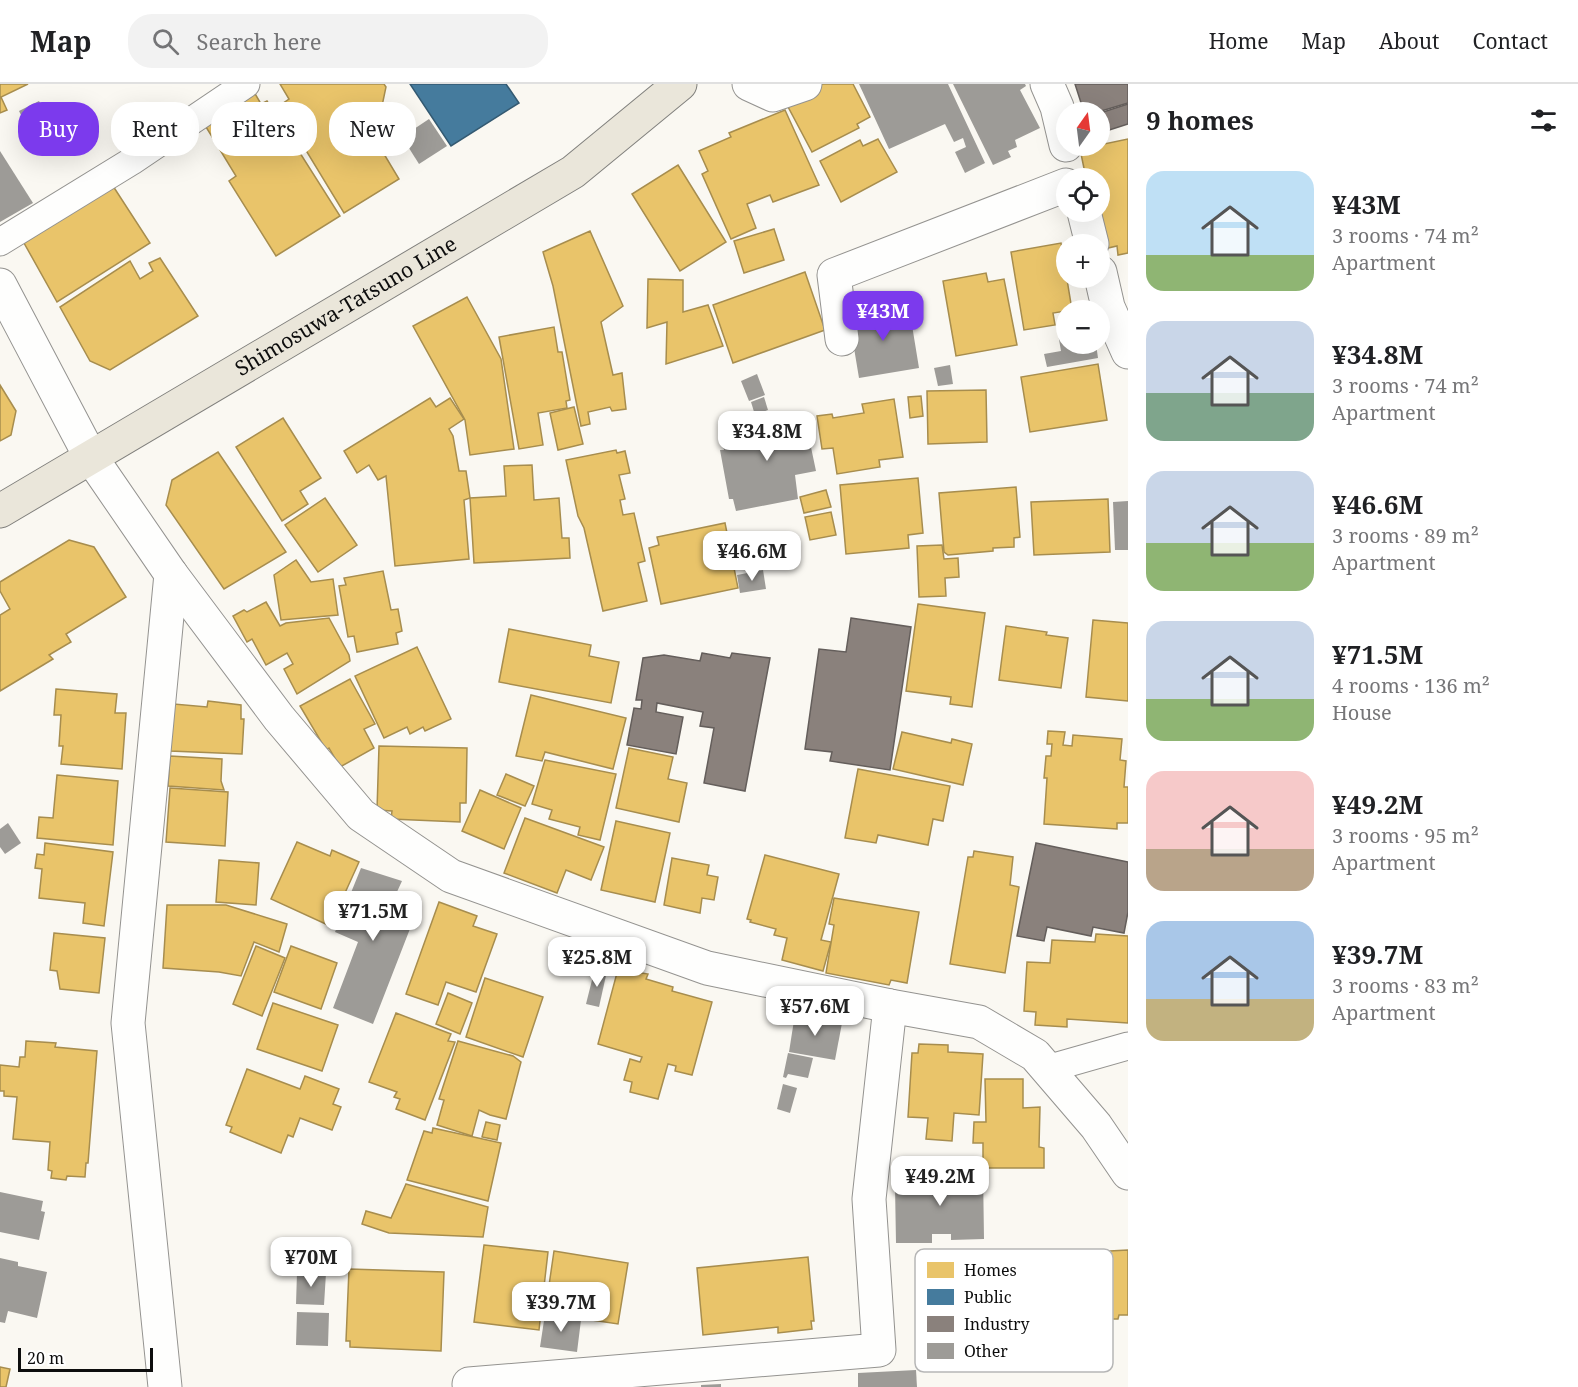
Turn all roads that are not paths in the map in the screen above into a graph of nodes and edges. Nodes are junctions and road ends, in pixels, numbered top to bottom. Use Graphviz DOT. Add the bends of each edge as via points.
graph roads {
  1 [pos="246,84"];
  2 [pos="680,84"];
  3 [pos="749,84"];
  4 [pos="805,84"];
  5 [pos="1047,84"];
  6 [pos="1056,105"];
  7 [pos="1056,189"];
  8 [pos="0,242"];
  9 [pos="0,285"];
  10 [pos="1109,288"];
  11 [pos="1118,304"];
  12 [pos="842,339"];
  13 [pos="1128,352"];
  14 [pos="90,456"];
  15 [pos="0,511"];
  16 [pos="171,574"];
  17 [pos="890,1006"];
  18 [pos="1128,1046"];
  19 [pos="1047,1069"];
  20 [pos="1126,1159"];
  21 [pos="470,1384"];
  22 [pos="165,1387"];
  1 -- 8 [label="lane" via="132,161"];
  2 -- 14 [label="main road, Shimosuwa-Tatsuno Line" via="573,172"];
  3 -- 4 [label="street" via="773,95"];
  5 -- 6 [label="street"];
  7 -- 12 [label="street" via="834,275"];
  9 -- 14 [label="street"];
  10 -- 11 [label="street"];
  11 -- 13 [label="street"];
  14 -- 15 [label="main road, Shimosuwa-Tatsuno Line"];
  14 -- 16 [label="street"];
  16 -- 17 [label="street" via="279,718 361,815 451,876 707,968"];
  16 -- 22 [label="street" via="128,1023"];
  17 -- 19 [label="street" via="979,1022 1035,1056"];
  17 -- 21 [label="street" via="869,1199 879,1350"];
  18 -- 19 [label="lane"];
  19 -- 20 [label="street"];
}
